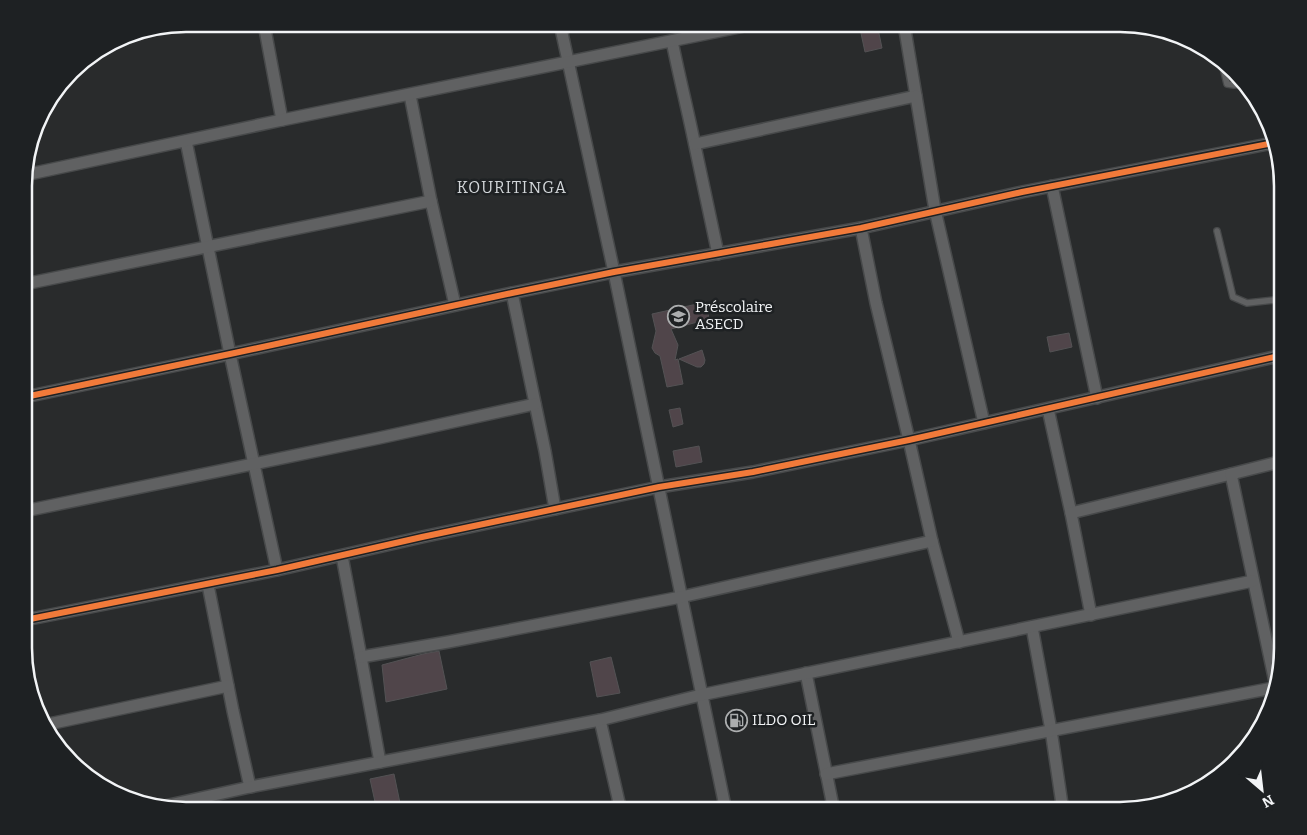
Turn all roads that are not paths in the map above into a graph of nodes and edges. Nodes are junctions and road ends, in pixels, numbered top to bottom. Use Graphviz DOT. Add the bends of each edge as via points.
graph roads {
  1 [pos="713,32"];
  2 [pos="905,32"];
  3 [pos="266,33"];
  4 [pos="562,33"];
  5 [pos="672,41"];
  6 [pos="567,62"];
  7 [pos="1225,74"];
  8 [pos="1236,85"];
  9 [pos="410,94"];
  10 [pos="916,96"];
  11 [pos="282,120"];
  12 [pos="186,141"];
  13 [pos="1268,143"];
  14 [pos="695,144"];
  15 [pos="33,173"];
  16 [pos="1052,186"];
  17 [pos="431,201"];
  18 [pos="935,210"];
  19 [pos="861,228"];
  20 [pos="1217,231"];
  21 [pos="208,246"];
  22 [pos="718,254"];
  23 [pos="614,272"];
  24 [pos="32,283"];
  25 [pos="512,293"];
  26 [pos="1274,300"];
  27 [pos="454,305"];
  28 [pos="230,354"];
  29 [pos="1274,357"];
  30 [pos="32,396"];
  31 [pos="1097,398"];
  32 [pos="535,404"];
  33 [pos="1048,409"];
  34 [pos="984,423"];
  35 [pos="909,440"];
  36 [pos="254,464"];
  37 [pos="1274,464"];
  38 [pos="1231,474"];
  39 [pos="659,487"];
  40 [pos="555,508"];
  41 [pos="32,510"];
  42 [pos="1071,513"];
  43 [pos="932,541"];
  44 [pos="342,556"];
  45 [pos="278,570"];
  46 [pos="1253,581"];
  47 [pos="208,584"];
  48 [pos="681,597"];
  49 [pos="1091,615"];
  50 [pos="32,619"];
  51 [pos="1032,627"];
  52 [pos="959,642"];
  53 [pos="361,657"];
  54 [pos="1273,672"];
  55 [pos="806,673"];
  56 [pos="228,686"];
  57 [pos="1269,689"];
  58 [pos="701,695"];
  59 [pos="600,720"];
  60 [pos="52,724"];
  61 [pos="1051,730"];
  62 [pos="380,762"];
  63 [pos="826,774"];
  64 [pos="250,787"];
  65 [pos="183,802"];
  66 [pos="619,802"];
  67 [pos="724,802"];
  68 [pos="832,802"];
  69 [pos="1062,802"];
  1 -- 5 [label="street"];
  2 -- 10 [label="street"];
  3 -- 11 [label="street"];
  4 -- 6 [label="street"];
  5 -- 6 [label="street"];
  5 -- 14 [label="street"];
  6 -- 9 [label="street"];
  6 -- 23 [label="street"];
  7 -- 8 [label="lane" via="1228,84"];
  9 -- 11 [label="street"];
  9 -- 17 [label="street"];
  10 -- 14 [label="street"];
  10 -- 18 [label="street"];
  11 -- 12 [label="street"];
  12 -- 15 [label="street"];
  12 -- 21 [label="street"];
  13 -- 16 [label="street"];
  14 -- 22 [label="street"];
  16 -- 18 [label="street"];
  16 -- 31 [label="street"];
  17 -- 21 [label="street"];
  17 -- 27 [label="street"];
  18 -- 19 [label="street"];
  18 -- 34 [label="street"];
  19 -- 22 [label="street"];
  19 -- 35 [label="street"];
  20 -- 26 [label="lane" via="1233,297 1246,303"];
  21 -- 24 [label="street"];
  21 -- 28 [label="street"];
  22 -- 23 [label="street"];
  23 -- 25 [label="street"];
  23 -- 39 [label="street"];
  25 -- 27 [label="street"];
  25 -- 32 [label="street"];
  27 -- 28 [label="street"];
  28 -- 30 [label="street"];
  28 -- 36 [label="street"];
  29 -- 31 [label="street"];
  31 -- 33 [label="street"];
  32 -- 36 [label="street"];
  32 -- 40 [label="street"];
  33 -- 34 [label="street"];
  33 -- 42 [label="street"];
  34 -- 35 [label="street"];
  35 -- 39 [label="street" via="753,472"];
  35 -- 43 [label="street"];
  36 -- 41 [label="street"];
  36 -- 45 [label="street"];
  37 -- 38 [label="street"];
  38 -- 42 [label="street"];
  38 -- 46 [label="street"];
  39 -- 40 [label="street"];
  39 -- 48 [label="street"];
  40 -- 44 [label="street"];
  42 -- 49 [label="street"];
  43 -- 48 [label="street"];
  43 -- 52 [label="street"];
  44 -- 45 [label="street"];
  44 -- 53 [label="street"];
  45 -- 47 [label="street"];
  46 -- 49 [label="street"];
  46 -- 54 [label="street"];
  47 -- 50 [label="street"];
  47 -- 56 [label="street"];
  48 -- 53 [label="street"];
  48 -- 58 [label="street"];
  49 -- 51 [label="street"];
  51 -- 52 [label="street"];
  51 -- 61 [label="street"];
  52 -- 55 [label="street"];
  53 -- 62 [label="street"];
  55 -- 58 [label="street"];
  55 -- 63 [label="street"];
  56 -- 60 [label="street"];
  56 -- 64 [label="street"];
  57 -- 61 [label="street"];
  58 -- 59 [label="street"];
  58 -- 67 [label="street"];
  59 -- 62 [label="street"];
  59 -- 66 [label="street"];
  61 -- 63 [label="street"];
  61 -- 69 [label="street"];
  62 -- 64 [label="street"];
  63 -- 68 [label="street"];
  64 -- 65 [label="street"];
}
